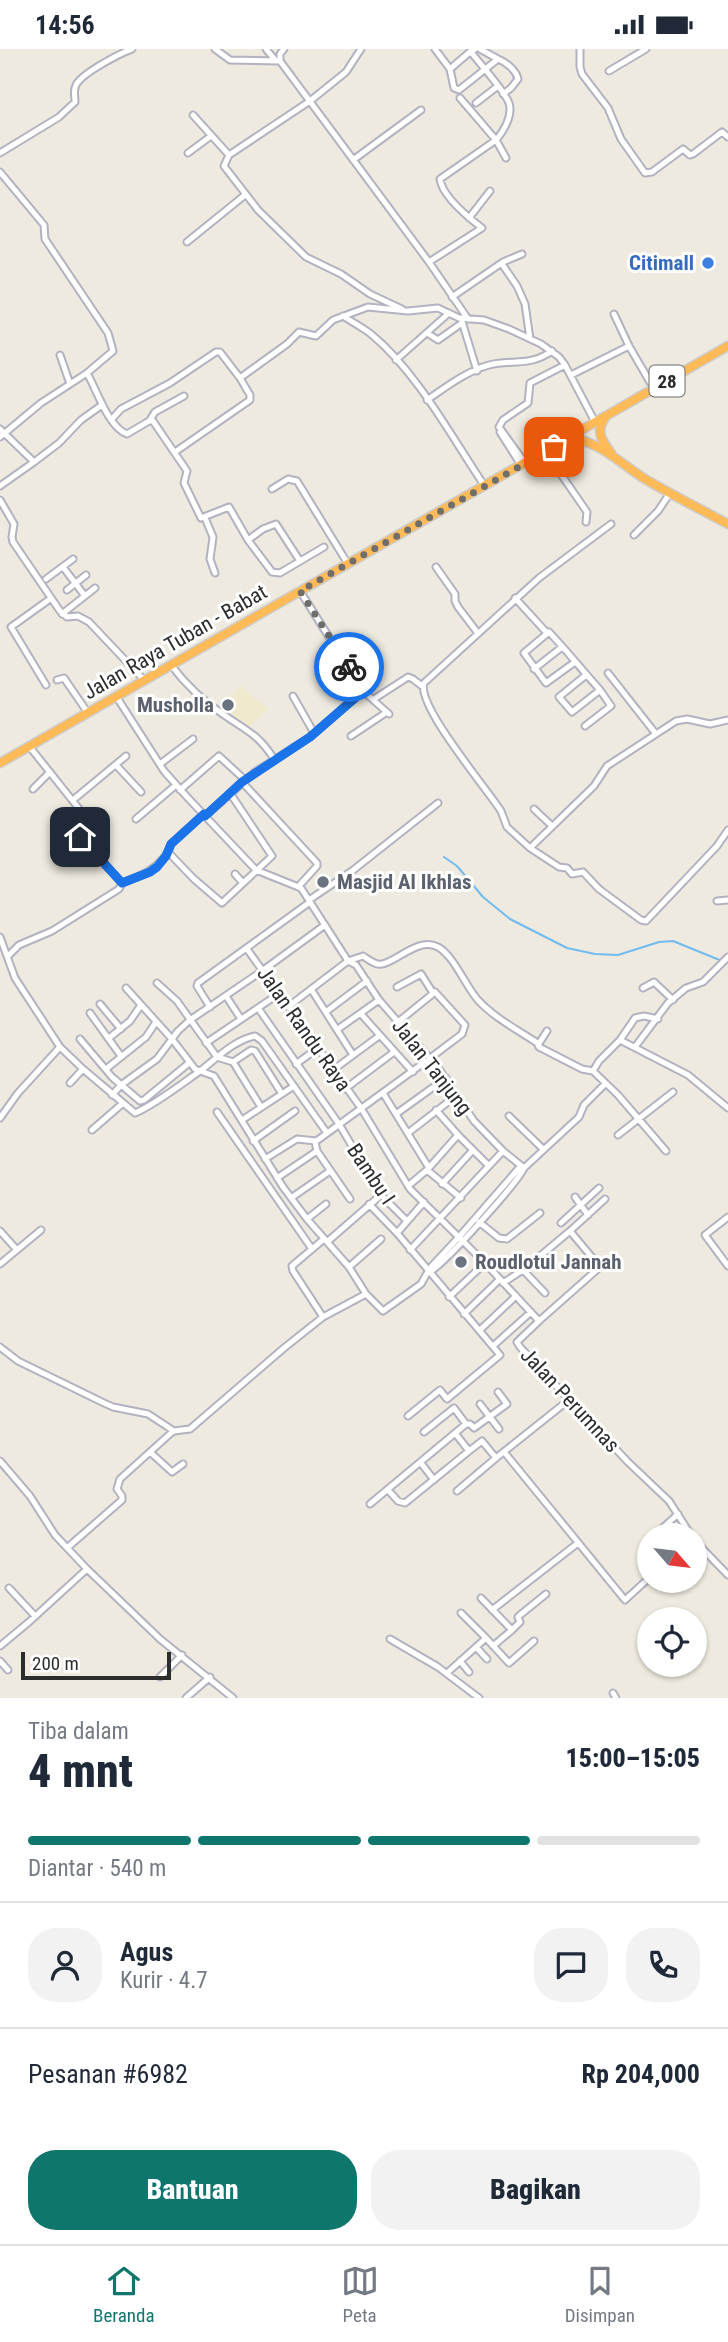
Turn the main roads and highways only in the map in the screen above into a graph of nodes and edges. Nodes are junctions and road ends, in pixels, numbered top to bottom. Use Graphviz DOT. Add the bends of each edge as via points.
graph roads {
  1 [pos="728,346"];
  2 [pos="606,415"];
  3 [pos="568,437"];
  4 [pos="616,459"];
  5 [pos="728,524"];
  6 [pos="0,762"];
  1 -- 2 [label="highway, 28"];
  2 -- 3 [label="highway, Jalan Raya Tuban - Babat / 28"];
  2 -- 4 [label="highway" via="600,436"];
  3 -- 4 [label="highway" via="584,440"];
  3 -- 6 [label="highway, Jalan Raya Tuban - Babat / 28"];
  4 -- 5 [label="highway"];
}
